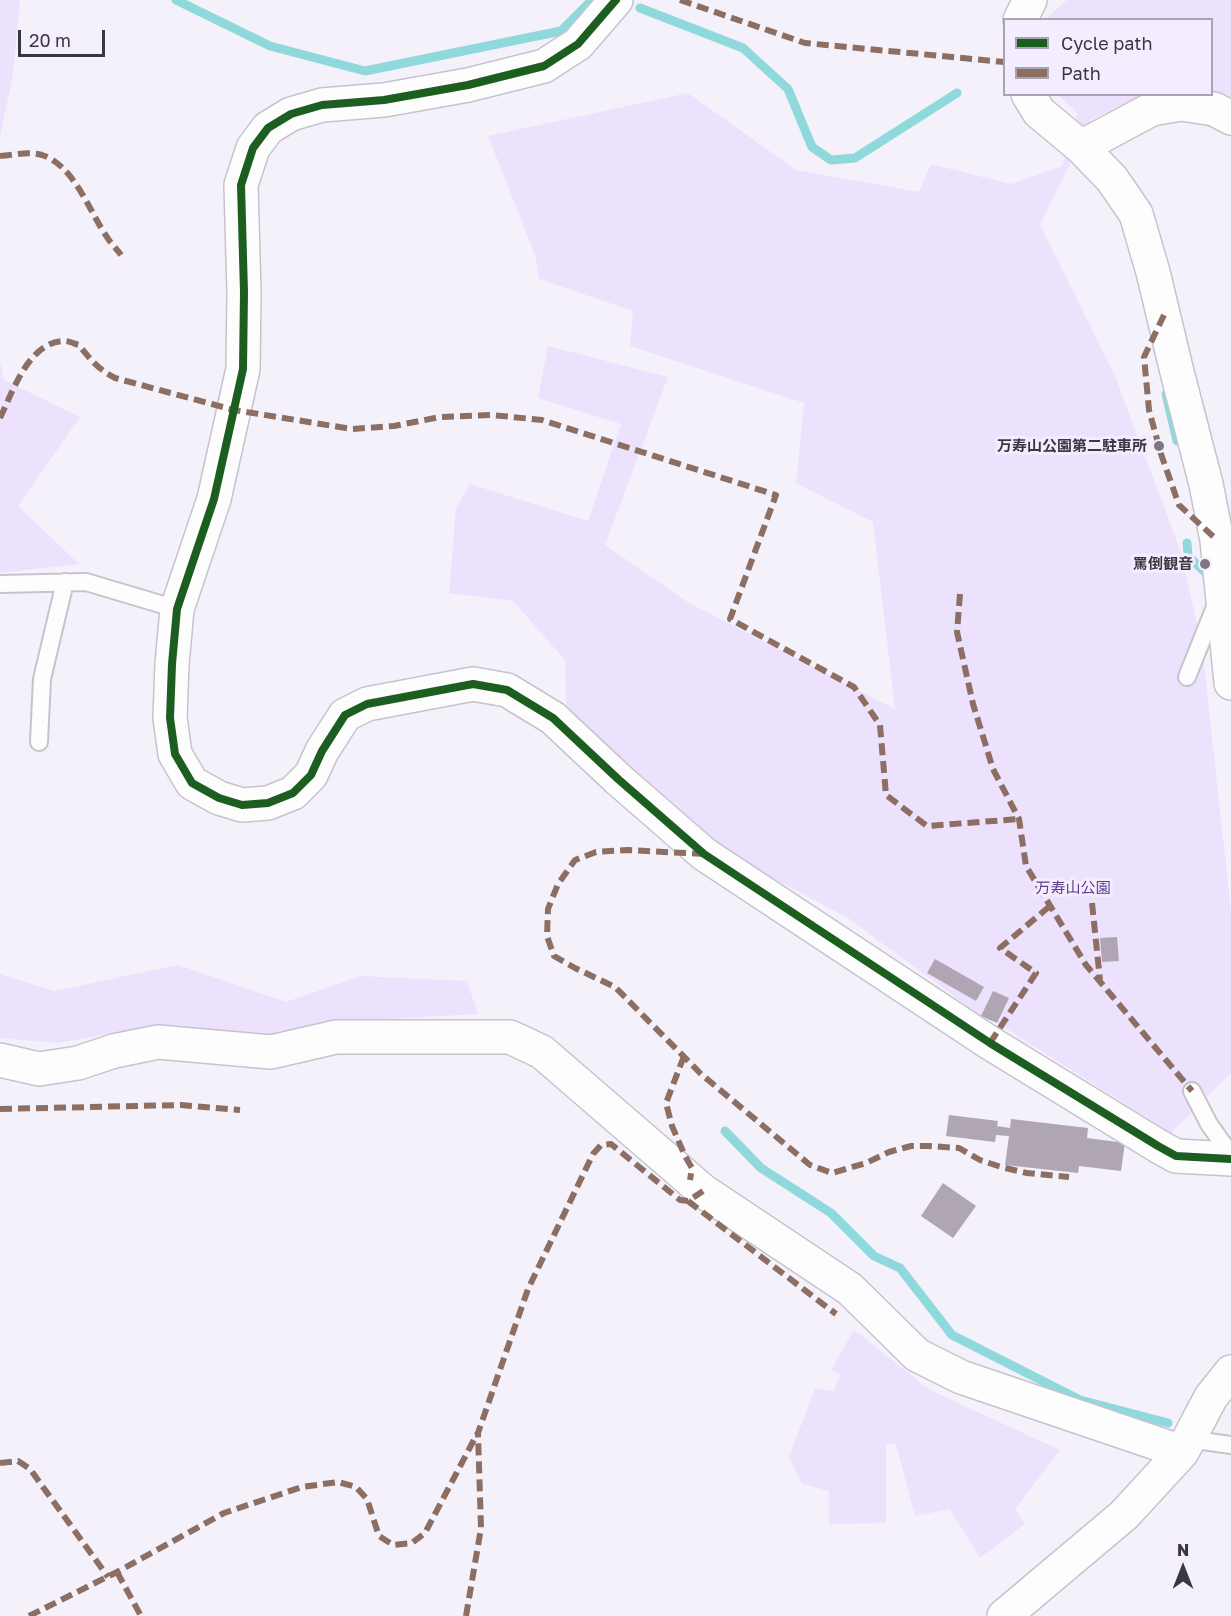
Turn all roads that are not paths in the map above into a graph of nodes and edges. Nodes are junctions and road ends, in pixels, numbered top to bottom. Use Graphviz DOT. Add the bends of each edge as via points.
graph roads {
  1 [pos="616,0"];
  2 [pos="1030,0"];
  3 [pos="1021,18"];
  4 [pos="1029,96"];
  5 [pos="1231,118"];
  6 [pos="1081,147"];
  7 [pos="65,582"];
  8 [pos="0,584"];
  9 [pos="1222,590"];
  10 [pos="177,609"];
  11 [pos="1187,677"];
  12 [pos="1231,682"];
  13 [pos="39,742"];
  14 [pos="0,1060"];
  15 [pos="1192,1091"];
  16 [pos="1231,1157"];
  17 [pos="1231,1372"];
  18 [pos="1186,1445"];
  19 [pos="1231,1445"];
  20 [pos="1004,1616"];
  1 -- 10 [label="street" via="578,44 543,66 384,100 322,105 291,114 268,128 253,148 241,185 243,369 214,499"];
  2 -- 3 [label="street"];
  4 -- 6 [label="street" via="1039,112"];
  5 -- 6 [label="street" via="1214,109 1181,104 1152,109"];
  6 -- 9 [label="street" via="1112,179 1136,214 1206,484"];
  7 -- 8 [label="lane"];
  7 -- 10 [label="lane" via="86,582"];
  7 -- 13 [label="lane" via="42,679"];
  9 -- 11 [label="lane"];
  9 -- 12 [label="street"];
  10 -- 16 [label="street" via="170,718 176,754 192,783 219,798 242,805 268,803 292,793 310,776 345,715 367,704 473,684 507,690 552,717 704,854 990,1042 1176,1156"];
  14 -- 18 [label="street" via="39,1069 158,1042 271,1052 336,1037 510,1037 542,1052 703,1191 850,1289 917,1354 961,1377"];
  15 -- 16 [label="lane"];
  17 -- 18 [label="street" via="1211,1397"];
  18 -- 19 [label="lane"];
  18 -- 20 [label="street" via="1124,1515"];
}
